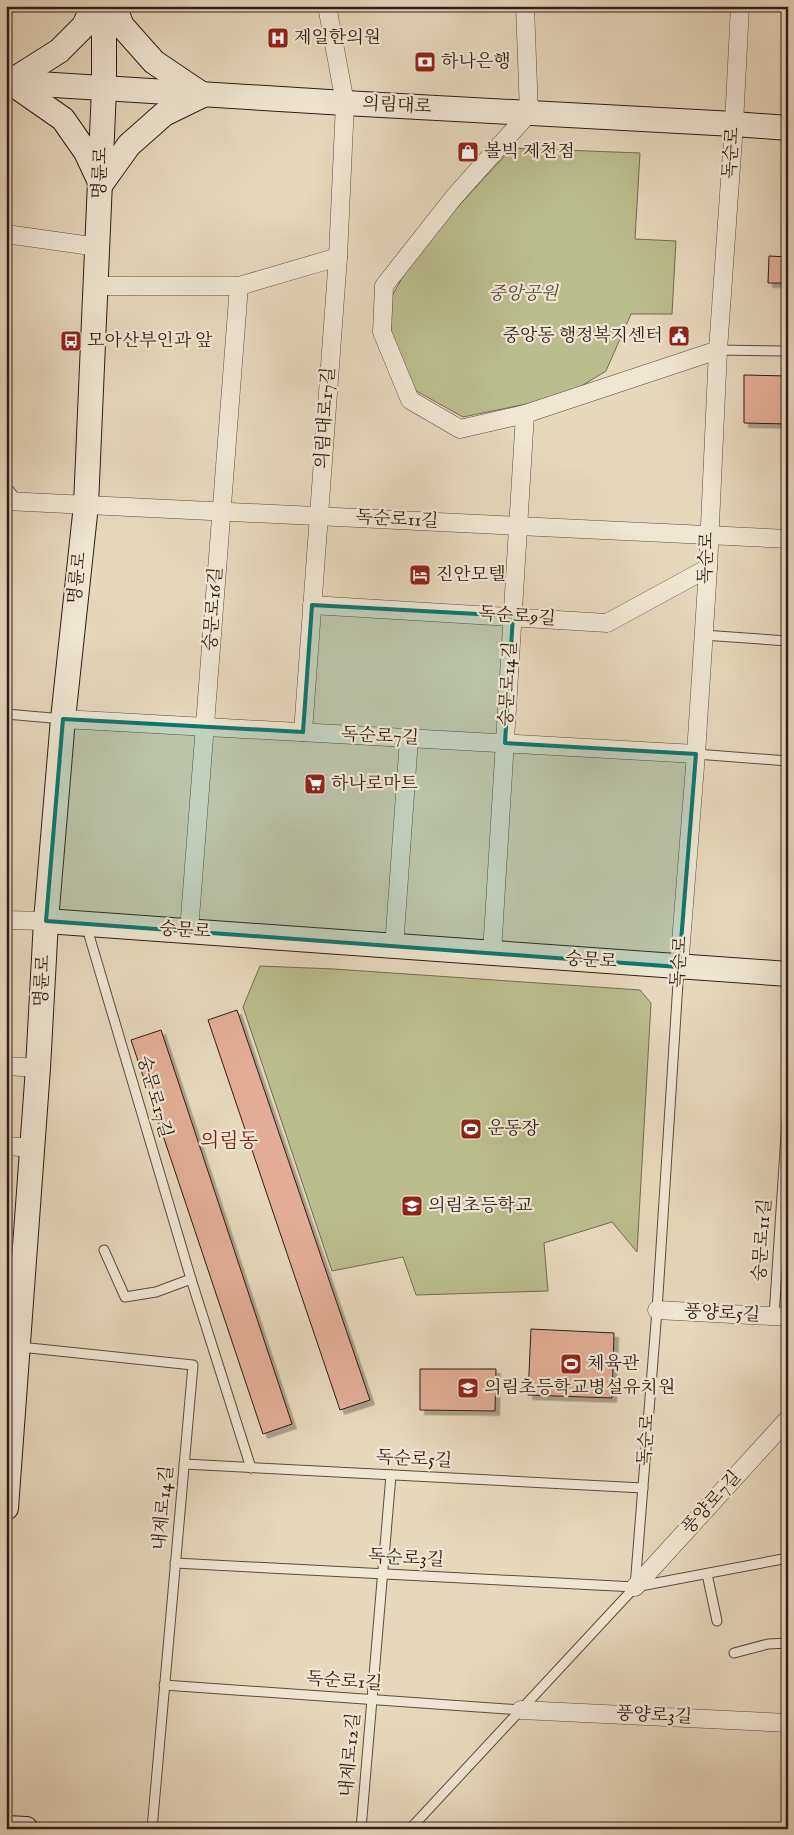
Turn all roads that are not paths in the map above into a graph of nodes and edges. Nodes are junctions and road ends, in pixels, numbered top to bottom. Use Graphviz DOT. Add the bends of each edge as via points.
graph roads {
  1 [pos="93,6"];
  2 [pos="104,6"];
  3 [pos="114,6"];
  4 [pos="327,6"];
  5 [pos="526,6"];
  6 [pos="740,6"];
  7 [pos="8,82"];
  8 [pos="104,89"];
  9 [pos="203,95"];
  10 [pos="345,103"];
  11 [pos="529,113"];
  12 [pos="734,124"];
  13 [pos="788,128"];
  14 [pos="101,184"];
  15 [pos="6,234"];
  16 [pos="98,246"];
  17 [pos="338,257"];
  18 [pos="96,286"];
  19 [pos="239,286"];
  20 [pos="718,350"];
  21 [pos="788,351"];
  22 [pos="525,414"];
  23 [pos="6,486"];
  24 [pos="12,502"];
  25 [pos="86,505"];
  26 [pos="221,512"];
  27 [pos="319,516"];
  28 [pos="518,526"];
  29 [pos="708,535"];
  30 [pos="788,539"];
  31 [pos="708,568"];
  32 [pos="312,605"];
  33 [pos="513,616"];
  34 [pos="704,635"];
  35 [pos="788,641"];
  36 [pos="6,714"];
  37 [pos="63,718"];
  38 [pos="204,725"];
  39 [pos="303,732"];
  40 [pos="409,738"];
  41 [pos="505,743"];
  42 [pos="696,754"];
  43 [pos="788,761"];
  44 [pos="6,920"];
  45 [pos="46,921"];
  46 [pos="86,924"];
  47 [pos="189,931"];
  48 [pos="394,947"];
  49 [pos="492,953"];
  50 [pos="680,967"];
  51 [pos="788,974"];
  52 [pos="6,1066"];
  53 [pos="38,1068"];
  54 [pos="788,1105"];
  55 [pos="7,1147"];
  56 [pos="32,1148"];
  57 [pos="104,1250"];
  58 [pos="191,1280"];
  59 [pos="657,1310"];
  60 [pos="781,1317"];
  61 [pos="18,1347"];
  62 [pos="788,1419"];
  63 [pos="184,1464"];
  64 [pos="251,1468"];
  65 [pos="392,1475"];
  66 [pos="643,1488"];
  67 [pos="6,1508"];
  68 [pos="788,1558"];
  69 [pos="175,1563"];
  70 [pos="383,1574"];
  71 [pos="707,1574"];
  72 [pos="635,1587"];
  73 [pos="717,1621"];
  74 [pos="788,1642"];
  75 [pos="734,1652"];
  76 [pos="164,1686"];
  77 [pos="372,1700"];
  78 [pos="521,1710"];
  79 [pos="788,1723"];
  80 [pos="6,1828"];
  81 [pos="26,1829"];
  82 [pos="152,1829"];
  83 [pos="361,1829"];
  84 [pos="410,1829"];
  1 -- 7 [label="street" via="84,26 59,51"];
  2 -- 8 [label="street, 명륜로"];
  3 -- 9 [label="street" via="122,26 154,62"];
  4 -- 10 [label="street, 의림대로17길"];
  5 -- 11 [label="street"];
  6 -- 12 [label="street, 독순로"];
  7 -- 8 [label="street, 의림대로"];
  7 -- 14 [label="street" via="63,119 86,152"];
  8 -- 9 [label="street, 의림대로"];
  8 -- 14 [label="street, 명륜로"];
  9 -- 10 [label="street, 의림대로"];
  9 -- 14 [label="street" via="164,114 129,146"];
  10 -- 11 [label="street, 의림대로"];
  10 -- 17 [label="street, 의림대로17길"];
  11 -- 12 [label="street, 의림대로"];
  11 -- 22 [label="street" via="454,197 384,286 382,332 410,400 418,405 460,429"];
  12 -- 13 [label="street, 의림대로"];
  12 -- 20 [label="street, 독순로"];
  14 -- 16 [label="street, 명륜로"];
  15 -- 16 [label="street"];
  16 -- 18 [label="street, 명륜로"];
  17 -- 19 [label="street"];
  17 -- 27 [label="street, 의림대로17길"];
  18 -- 19 [label="street"];
  18 -- 25 [label="street, 명륜로"];
  19 -- 26 [label="street, 숭문로16길"];
  20 -- 21 [label="lane"];
  20 -- 22 [label="street"];
  20 -- 29 [label="street, 독순로"];
  22 -- 28 [label="street, 숭문로14길"];
  23 -- 24 [label="lane"];
  24 -- 25 [label="street, 독순로11길"];
  25 -- 26 [label="street, 독순로11길"];
  25 -- 37 [label="street, 명륜로"];
  26 -- 27 [label="street, 독순로11길"];
  26 -- 38 [label="street, 숭문로16길"];
  27 -- 28 [label="street, 독순로11길"];
  27 -- 32 [label="street, 의림대로17길"];
  28 -- 29 [label="street, 독순로11길"];
  28 -- 33 [label="street, 숭문로14길"];
  29 -- 30 [label="street, 독순로11길"];
  29 -- 31 [label="street, 독순로"];
  31 -- 33 [label="street, 독순로9길" via="607,623"];
  31 -- 34 [label="street, 독순로"];
  32 -- 33 [label="street, 독순로9길"];
  32 -- 39 [label="street, 의림대로17길"];
  33 -- 41 [label="street, 숭문로14길"];
  34 -- 35 [label="lane"];
  34 -- 42 [label="street, 독순로"];
  36 -- 37 [label="lane"];
  37 -- 38 [label="street, 독순로7길"];
  37 -- 45 [label="street, 명륜로"];
  38 -- 39 [label="street, 독순로7길"];
  38 -- 47 [label="street, 숭문로16길"];
  39 -- 40 [label="street, 독순로7길"];
  40 -- 41 [label="street, 독순로7길"];
  40 -- 48 [label="street"];
  41 -- 42 [label="street, 독순로7길"];
  41 -- 49 [label="street, 숭문로14길"];
  42 -- 43 [label="lane"];
  42 -- 50 [label="street, 독순로"];
  44 -- 45 [label="street, 숭문로"];
  45 -- 46 [label="street, 숭문로"];
  45 -- 53 [label="street, 명륜로"];
  46 -- 47 [label="street, 숭문로"];
  46 -- 58 [label="lane, 숭문로17길"];
  47 -- 48 [label="street, 숭문로"];
  48 -- 49 [label="street, 숭문로"];
  49 -- 50 [label="street, 숭문로"];
  50 -- 51 [label="street, 숭문로"];
  50 -- 59 [label="lane, 독순로"];
  52 -- 53 [label="street"];
  53 -- 56 [label="street, 명륜로"];
  54 -- 60 [label="lane, 숭문로11길"];
  55 -- 56 [label="street"];
  56 -- 61 [label="street, 명륜로"];
  57 -- 58 [label="lane" via="125,1297 156,1292"];
  58 -- 64 [label="lane, 숭문로17길"];
  59 -- 60 [label="street, 풍양로5길"];
  59 -- 66 [label="lane, 독순로"];
  61 -- 63 [label="lane, 내제로14길" via="193,1364"];
  61 -- 67 [label="street, 명륜로"];
  62 -- 72 [label="street, 풍양로7길"];
  63 -- 64 [label="lane, 독순로5길"];
  63 -- 69 [label="lane, 내제로14길"];
  64 -- 65 [label="lane, 독순로5길"];
  65 -- 66 [label="lane, 독순로5길"];
  65 -- 70 [label="lane, 내제로12길"];
  66 -- 72 [label="lane, 독순로"];
  68 -- 71 [label="lane, 독순로3길"];
  69 -- 70 [label="lane, 독순로3길"];
  69 -- 76 [label="lane, 내제로14길"];
  70 -- 72 [label="lane, 독순로3길"];
  70 -- 77 [label="lane, 내제로12길"];
  71 -- 72 [label="lane, 독순로3길"];
  71 -- 73 [label="lane"];
  72 -- 78 [label="lane"];
  74 -- 75 [label="lane"];
  76 -- 77 [label="lane, 독순로1길"];
  76 -- 82 [label="lane, 내제로14길"];
  77 -- 78 [label="lane, 독순로1길"];
  77 -- 83 [label="lane, 내제로12길"];
  78 -- 79 [label="street, 풍양로3길"];
  78 -- 84 [label="lane"];
  80 -- 81 [label="street"];
}
